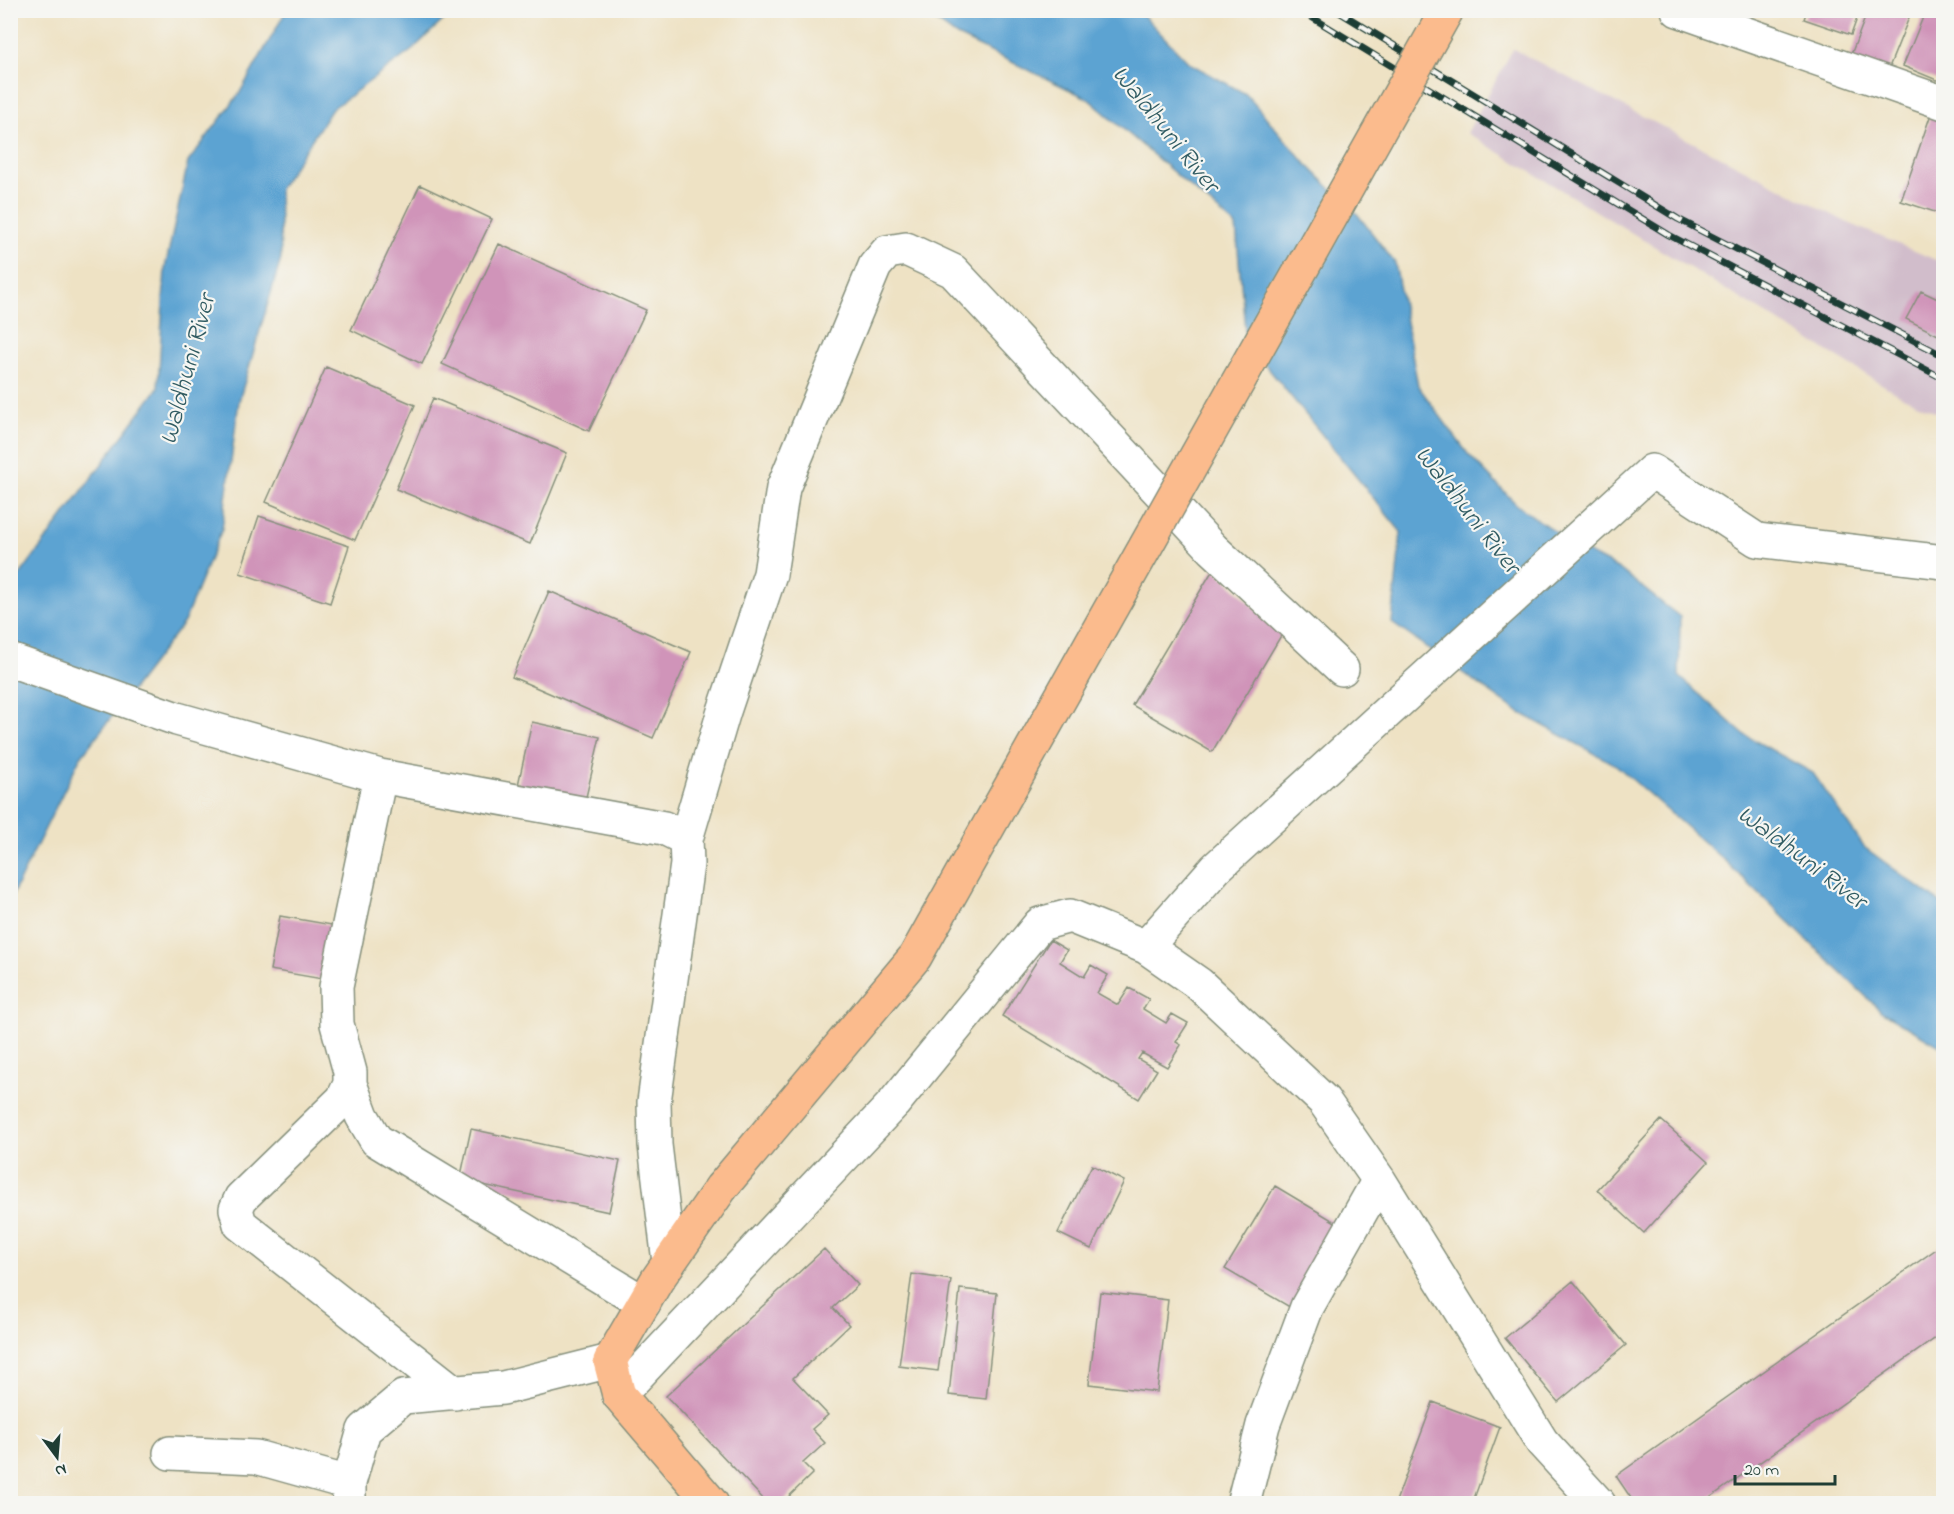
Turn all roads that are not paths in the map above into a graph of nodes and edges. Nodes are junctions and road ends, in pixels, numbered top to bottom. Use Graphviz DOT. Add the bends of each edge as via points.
graph roads {
  1 [pos="1447,10"];
  2 [pos="1678,10"];
  3 [pos="1944,103"];
  4 [pos="1944,562"];
  5 [pos="10,660"];
  6 [pos="1342,669"];
  7 [pos="380,776"];
  8 [pos="686,839"];
  9 [pos="1146,947"];
  10 [pos="350,1084"];
  11 [pos="1379,1180"];
  12 [pos="669,1262"];
  13 [pos="644,1303"];
  14 [pos="610,1361"];
  15 [pos="455,1392"];
  16 [pos="619,1395"];
  17 [pos="170,1453"];
  18 [pos="349,1493"];
  19 [pos="712,1503"];
  20 [pos="1243,1503"];
  21 [pos="1599,1503"];
  1 -- 12 [label="main road, bridge" via="915,957 721,1188"];
  2 -- 3 [label="street"];
  4 -- 9 [label="street" via="1757,540 1652,471 1216,868"];
  5 -- 7 [label="street" via="177,719"];
  6 -- 8 [label="street" via="1213,549 953,271 906,249 886,252 874,266 783,488 770,574"];
  7 -- 8 [label="street" via="664,828"];
  7 -- 10 [label="street" via="336,987 337,1024"];
  8 -- 12 [label="street" via="687,864 654,1102 655,1145"];
  9 -- 11 [label="street" via="1199,984 1324,1101"];
  9 -- 16 [label="street" via="1070,916 1040,924 894,1103"];
  10 -- 13 [label="street" via="376,1140"];
  10 -- 15 [label="street" via="343,1099 241,1198 236,1209 240,1224"];
  11 -- 20 [label="street" via="1307,1307 1263,1425"];
  11 -- 21 [label="street" via="1542,1442"];
  12 -- 13 [label="main road"];
  13 -- 14 [label="main road"];
  14 -- 15 [label="street" via="503,1388"];
  14 -- 16 [label="main road"];
  15 -- 18 [label="street" via="403,1397 363,1430"];
  16 -- 19 [label="main road"];
  17 -- 18 [label="street" via="256,1456"];
}
